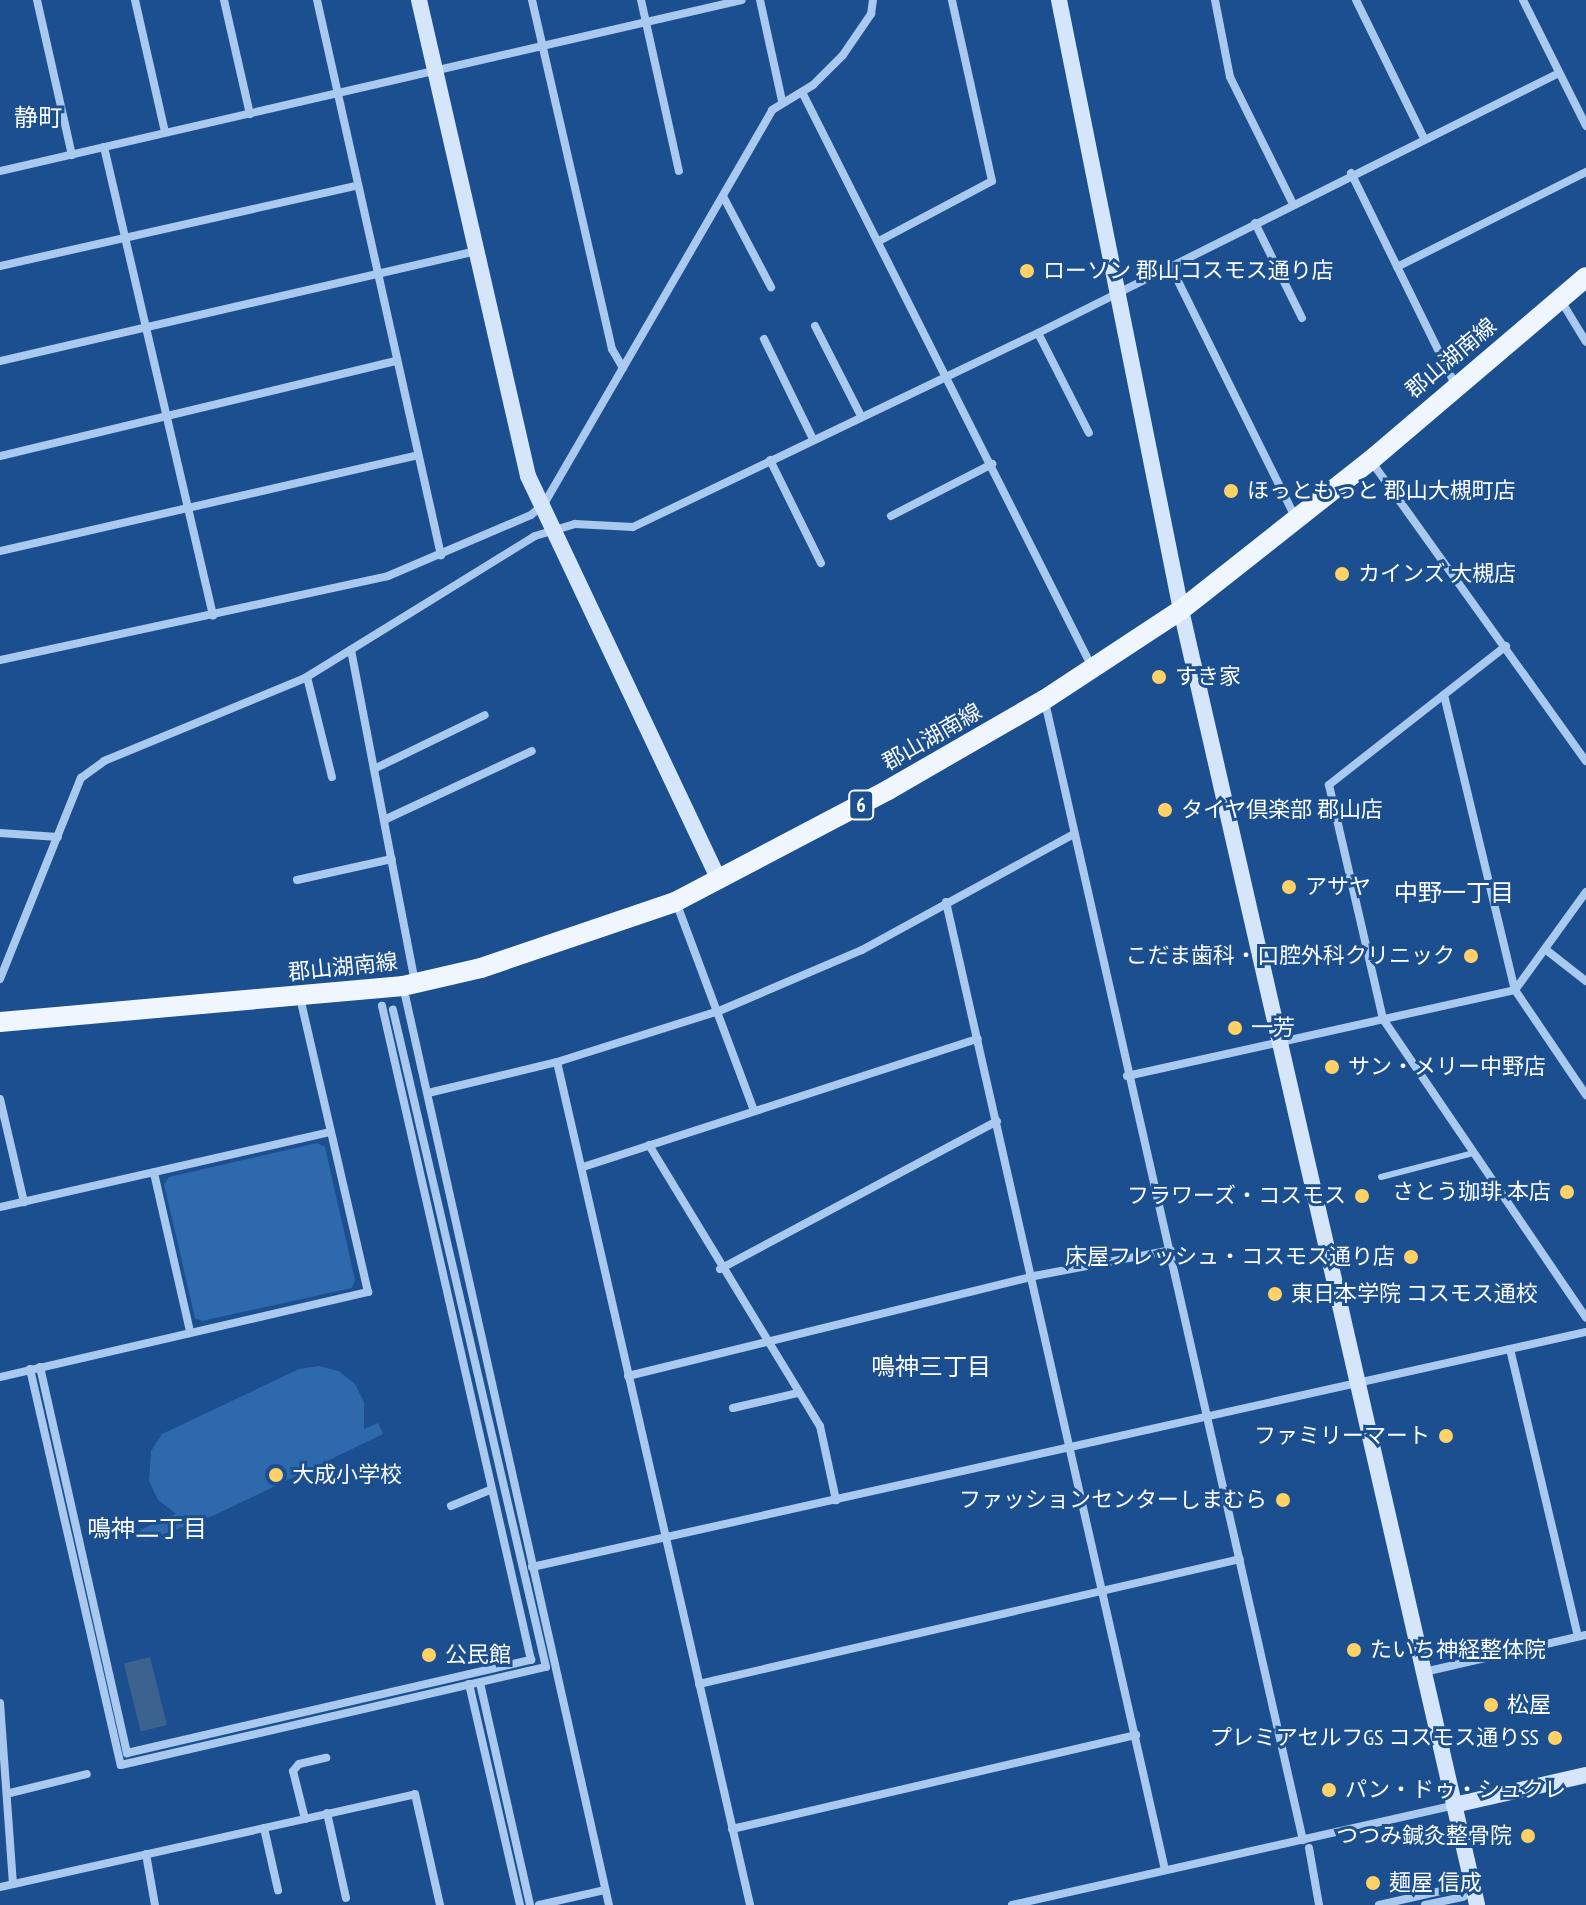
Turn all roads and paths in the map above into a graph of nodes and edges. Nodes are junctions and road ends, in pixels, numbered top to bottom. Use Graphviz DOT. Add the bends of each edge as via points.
graph roads {
  1 [pos="37,0"];
  2 [pos="135,0"];
  3 [pos="224,0"];
  4 [pos="317,0"];
  5 [pos="419,0"];
  6 [pos="532,0"];
  7 [pos="641,0"];
  8 [pos="742,0"];
  9 [pos="760,0"];
  10 [pos="873,0"];
  11 [pos="952,0"];
  12 [pos="1059,0"];
  13 [pos="1215,0"];
  14 [pos="1356,0"];
  15 [pos="1523,0"];
  16 [pos="646,23"];
  17 [pos="542,48"];
  18 [pos="435,72"];
  19 [pos="1557,74"];
  20 [pos="802,92"];
  21 [pos="337,94"];
  22 [pos="782,101"];
  23 [pos="250,114"];
  24 [pos="1586,126"];
  25 [pos="165,132"];
  26 [pos="1424,138"];
  27 [pos="104,147"];
  28 [pos="72,155"];
  29 [pos="0,171"];
  30 [pos="679,171"];
  31 [pos="1586,172"];
  32 [pos="1351,173"];
  33 [pos="358,185"];
  34 [pos="724,198"];
  35 [pos="1293,204"];
  36 [pos="1255,223"];
  37 [pos="124,237"];
  38 [pos="879,241"];
  39 [pos="476,251"];
  40 [pos="0,266"];
  41 [pos="1171,267"];
  42 [pos="1397,267"];
  43 [pos="377,273"];
  44 [pos="1586,277"];
  45 [pos="771,287"];
  46 [pos="1119,291"];
  47 [pos="1559,299"];
  48 [pos="1302,318"];
  49 [pos="815,326"];
  50 [pos="145,328"];
  51 [pos="1038,333"];
  52 [pos="764,339"];
  53 [pos="1586,342"];
  54 [pos="0,361"];
  55 [pos="397,361"];
  56 [pos="623,368"];
  57 [pos="948,374"];
  58 [pos="1455,384"];
  59 [pos="861,416"];
  60 [pos="166,419"];
  61 [pos="1089,433"];
  62 [pos="813,439"];
  63 [pos="418,455"];
  64 [pos="0,456"];
  65 [pos="770,460"];
  66 [pos="1371,460"];
  67 [pos="992,464"];
  68 [pos="188,508"];
  69 [pos="539,508"];
  70 [pos="891,516"];
  71 [pos="1296,519"];
  72 [pos="549,530"];
  73 [pos="0,551"];
  74 [pos="441,555"];
  75 [pos="821,563"];
  76 [pos="1181,610"];
  77 [pos="213,615"];
  78 [pos="1506,646"];
  79 [pos="351,650"];
  80 [pos="0,660"];
  81 [pos="1093,668"];
  82 [pos="307,677"];
  83 [pos="1444,695"];
  84 [pos="1044,700"];
  85 [pos="485,715"];
  86 [pos="532,751"];
  87 [pos="1586,761"];
  88 [pos="374,769"];
  89 [pos="332,777"];
  90 [pos="384,820"];
  91 [pos="0,833"];
  92 [pos="1074,834"];
  93 [pos="58,837"];
  94 [pos="392,859"];
  95 [pos="297,880"];
  96 [pos="719,880"];
  97 [pos="1586,892"];
  98 [pos="675,902"];
  99 [pos="946,902"];
  100 [pos="1545,949"];
  101 [pos="0,979"];
  102 [pos="1586,981"];
  103 [pos="409,984"];
  104 [pos="1515,990"];
  105 [pos="300,997"];
  106 [pos="382,1006"];
  107 [pos="393,1010"];
  108 [pos="719,1011"];
  109 [pos="1383,1019"];
  110 [pos="0,1022"];
  111 [pos="978,1039"];
  112 [pos="1282,1044"];
  113 [pos="557,1062"];
  114 [pos="1127,1076"];
  115 [pos="428,1093"];
  116 [pos="1586,1095"];
  117 [pos="0,1099"];
  118 [pos="754,1111"];
  119 [pos="997,1121"];
  120 [pos="330,1132"];
  121 [pos="649,1145"];
  122 [pos="1473,1153"];
  123 [pos="583,1167"];
  124 [pos="154,1173"];
  125 [pos="1381,1177"];
  126 [pos="24,1202"];
  127 [pos="0,1207"];
  128 [pos="1171,1250"];
  129 [pos="720,1269"];
  130 [pos="1034,1276"];
  131 [pos="1586,1318"];
  132 [pos="190,1331"];
  133 [pos="1586,1332"];
  134 [pos="765,1343"];
  135 [pos="1510,1349"];
  136 [pos="35,1368"];
  137 [pos="628,1376"];
  138 [pos="0,1377"];
  139 [pos="1361,1383"];
  140 [pos="798,1393"];
  141 [pos="733,1408"];
  142 [pos="1206,1417"];
  143 [pos="1071,1448"];
  144 [pos="490,1490"];
  145 [pos="836,1500"];
  146 [pos="451,1506"];
  147 [pos="667,1538"];
  148 [pos="1240,1559"];
  149 [pos="532,1567"];
  150 [pos="1104,1590"];
  151 [pos="1582,1636"];
  152 [pos="1424,1672"];
  153 [pos="480,1683"];
  154 [pos="469,1684"];
  155 [pos="699,1684"];
  156 [pos="0,1703"];
  157 [pos="1136,1735"];
  158 [pos="326,1758"];
  159 [pos="87,1774"];
  160 [pos="1586,1775"];
  161 [pos="10,1793"];
  162 [pos="1454,1805"];
  163 [pos="327,1813"];
  164 [pos="305,1819"];
  165 [pos="264,1828"];
  166 [pos="732,1829"];
  167 [pos="1306,1844"];
  168 [pos="146,1854"];
  169 [pos="1165,1870"];
  170 [pos="13,1884"];
  171 [pos="0,1887"];
  172 [pos="1459,1887"];
  173 [pos="278,1890"];
  174 [pos="605,1890"];
  175 [pos="346,1898"];
  176 [pos="1470,1901"];
  177 [pos="155,1905"];
  178 [pos="440,1905"];
  179 [pos="520,1905"];
  180 [pos="530,1905"];
  181 [pos="539,1905"];
  182 [pos="609,1905"];
  183 [pos="750,1905"];
  184 [pos="1012,1905"];
  185 [pos="1319,1905"];
  186 [pos="1379,1905"];
  187 [pos="1425,1905"];
  1 -- 28 [label="street"];
  2 -- 25 [label="street"];
  3 -- 23 [label="street"];
  4 -- 21 [label="street"];
  5 -- 18 [label="street"];
  6 -- 17 [label="street"];
  7 -- 16 [label="street"];
  8 -- 16 [label="street"];
  9 -- 22 [label="street"];
  10 -- 20 [label="street" via="859,36"];
  11 -- 38 [label="street" via="992,181"];
  12 -- 46 [label="street"];
  13 -- 35 [label="street" via="1230,77"];
  14 -- 26 [label="street"];
  15 -- 19 [label="street"];
  16 -- 17 [label="street"];
  16 -- 30 [label="street"];
  17 -- 18 [label="street"];
  17 -- 56 [label="street" via="612,349"];
  18 -- 21 [label="street"];
  18 -- 39 [label="street"];
  19 -- 24 [label="street"];
  19 -- 26 [label="street"];
  20 -- 22 [label="street"];
  20 -- 38 [label="street"];
  21 -- 23 [label="street"];
  21 -- 33 [label="street"];
  22 -- 34 [label="street"];
  23 -- 25 [label="street"];
  25 -- 27 [label="street"];
  26 -- 32 [label="street"];
  27 -- 28 [label="street"];
  27 -- 37 [label="street"];
  28 -- 29 [label="street"];
  31 -- 42 [label="street"];
  32 -- 35 [label="street"];
  32 -- 42 [label="street"];
  33 -- 37 [label="street"];
  33 -- 43 [label="street"];
  34 -- 45 [label="street"];
  34 -- 56 [label="street"];
  35 -- 36 [label="street"];
  36 -- 41 [label="street"];
  36 -- 48 [label="street"];
  37 -- 40 [label="street"];
  37 -- 50 [label="street"];
  38 -- 57 [label="street"];
  39 -- 43 [label="street"];
  39 -- 69 [label="street"];
  41 -- 46 [label="street"];
  41 -- 71 [label="street"];
  42 -- 58 [label="street"];
  43 -- 50 [label="street"];
  43 -- 55 [label="street"];
  44 -- 47 [label="main road, 郡山湖南線 / 6"];
  46 -- 51 [label="street"];
  46 -- 76 [label="street"];
  47 -- 53 [label="street"];
  47 -- 58 [label="main road, 郡山湖南線 / 6"];
  49 -- 59 [label="street"];
  50 -- 54 [label="street"];
  50 -- 60 [label="street"];
  51 -- 57 [label="street"];
  51 -- 61 [label="street"];
  52 -- 62 [label="street"];
  55 -- 60 [label="street"];
  55 -- 63 [label="street"];
  56 -- 69 [label="street"];
  57 -- 59 [label="street"];
  57 -- 67 [label="street"];
  58 -- 66 [label="main road, 郡山湖南線 / 6"];
  59 -- 62 [label="street"];
  60 -- 64 [label="street"];
  60 -- 68 [label="street"];
  62 -- 65 [label="street"];
  63 -- 68 [label="street"];
  63 -- 74 [label="street"];
  65 -- 72 [label="street" via="633,527 575,524"];
  65 -- 75 [label="street"];
  66 -- 71 [label="main road, 郡山湖南線 / 6"];
  66 -- 78 [label="street"];
  67 -- 70 [label="street"];
  67 -- 81 [label="street"];
  68 -- 73 [label="street"];
  68 -- 77 [label="street"];
  69 -- 72 [label="street"];
  69 -- 74 [label="street"];
  71 -- 76 [label="main road, 郡山湖南線 / 6"];
  72 -- 79 [label="street"];
  72 -- 96 [label="street"];
  74 -- 77 [label="street" via="388,576"];
  76 -- 81 [label="main road, 郡山湖南線 / 6"];
  76 -- 112 [label="street"];
  77 -- 80 [label="street"];
  78 -- 83 [label="street"];
  78 -- 87 [label="street"];
  79 -- 82 [label="street"];
  79 -- 88 [label="street"];
  81 -- 84 [label="main road, 郡山湖南線 / 6"];
  82 -- 89 [label="street"];
  82 -- 93 [label="street" via="104,761 81,778"];
  83 -- 104 [label="street"];
  83 -- 109 [label="street" via="1329,785"];
  84 -- 92 [label="street"];
  84 -- 96 [label="main road, 郡山湖南線 / 6"];
  85 -- 88 [label="street"];
  86 -- 90 [label="street"];
  88 -- 90 [label="street"];
  90 -- 94 [label="street"];
  91 -- 93 [label="street"];
  92 -- 99 [label="street"];
  92 -- 114 [label="street"];
  93 -- 101 [label="street"];
  94 -- 95 [label="street"];
  94 -- 103 [label="street"];
  96 -- 98 [label="main road, 郡山湖南線 / 6"];
  97 -- 100 [label="street"];
  98 -- 103 [label="main road, 郡山湖南線 / 6" via="481,968"];
  98 -- 108 [label="street"];
  99 -- 108 [label="street" via="862,950"];
  99 -- 111 [label="street"];
  100 -- 102 [label="street"];
  100 -- 104 [label="street"];
  103 -- 105 [label="main road, 郡山湖南線 / 6"];
  103 -- 115 [label="street"];
  104 -- 109 [label="street"];
  104 -- 116 [label="street"];
  105 -- 110 [label="main road, 郡山湖南線 / 6"];
  105 -- 120 [label="street"];
  106 -- 136 [label="street" via="531,1660 127,1753"];
  107 -- 153 [label="street" via="546,1667"];
  108 -- 113 [label="street"];
  108 -- 118 [label="street"];
  109 -- 112 [label="street"];
  109 -- 122 [label="street"];
  111 -- 118 [label="street"];
  111 -- 119 [label="street"];
  112 -- 114 [label="street"];
  112 -- 139 [label="street"];
  113 -- 115 [label="street"];
  113 -- 123 [label="street"];
  114 -- 128 [label="street"];
  115 -- 149 [label="street"];
  117 -- 126 [label="street"];
  118 -- 121 [label="street"];
  119 -- 129 [label="street"];
  119 -- 130 [label="street"];
  120 -- 124 [label="street"];
  120 -- 132 [label="street" via="368,1292"];
  121 -- 123 [label="street"];
  121 -- 129 [label="street"];
  122 -- 125 [label="lane"];
  122 -- 131 [label="street"];
  123 -- 137 [label="street"];
  124 -- 126 [label="street"];
  124 -- 132 [label="street"];
  126 -- 127 [label="street"];
  128 -- 130 [label="street"];
  128 -- 142 [label="street"];
  129 -- 134 [label="street"];
  130 -- 134 [label="street"];
  130 -- 143 [label="street"];
  132 -- 136 [label="street"];
  133 -- 135 [label="street"];
  134 -- 137 [label="street"];
  134 -- 140 [label="street"];
  135 -- 139 [label="street"];
  135 -- 151 [label="street"];
  136 -- 138 [label="street"];
  136 -- 154 [label="street" via="121,1765"];
  137 -- 147 [label="street"];
  139 -- 142 [label="street"];
  139 -- 152 [label="street"];
  140 -- 141 [label="street"];
  140 -- 145 [label="street" via="820,1426"];
  142 -- 143 [label="street"];
  142 -- 148 [label="street"];
  143 -- 145 [label="street"];
  143 -- 150 [label="street"];
  144 -- 146 [label="street"];
  145 -- 147 [label="street"];
  147 -- 149 [label="street"];
  147 -- 155 [label="street"];
  148 -- 150 [label="street"];
  148 -- 167 [label="street"];
  149 -- 174 [label="street"];
  150 -- 155 [label="street"];
  150 -- 157 [label="street"];
  151 -- 152 [label="street"];
  152 -- 162 [label="street"];
  153 -- 154 [label="street"];
  153 -- 180 [label="street"];
  154 -- 179 [label="street"];
  155 -- 166 [label="street"];
  156 -- 161 [label="street"];
  157 -- 166 [label="street"];
  157 -- 169 [label="street"];
  158 -- 164 [label="street" via="299,1764 293,1771"];
  159 -- 161 [label="street"];
  160 -- 162 [label="street"];
  161 -- 170 [label="street"];
  162 -- 167 [label="street"];
  162 -- 176 [label="street"];
  163 -- 164 [label="street"];
  163 -- 175 [label="street"];
  163 -- 178 [label="street" via="415,1794"];
  164 -- 165 [label="street"];
  165 -- 168 [label="street"];
  165 -- 173 [label="street"];
  166 -- 183 [label="street"];
  167 -- 169 [label="street"];
  167 -- 185 [label="street"];
  168 -- 170 [label="street"];
  168 -- 177 [label="street"];
  169 -- 184 [label="street"];
  170 -- 171 [label="street"];
  172 -- 186 [label="street"];
  174 -- 181 [label="street"];
  174 -- 182 [label="street"];
  176 -- 187 [label="street"];
}
